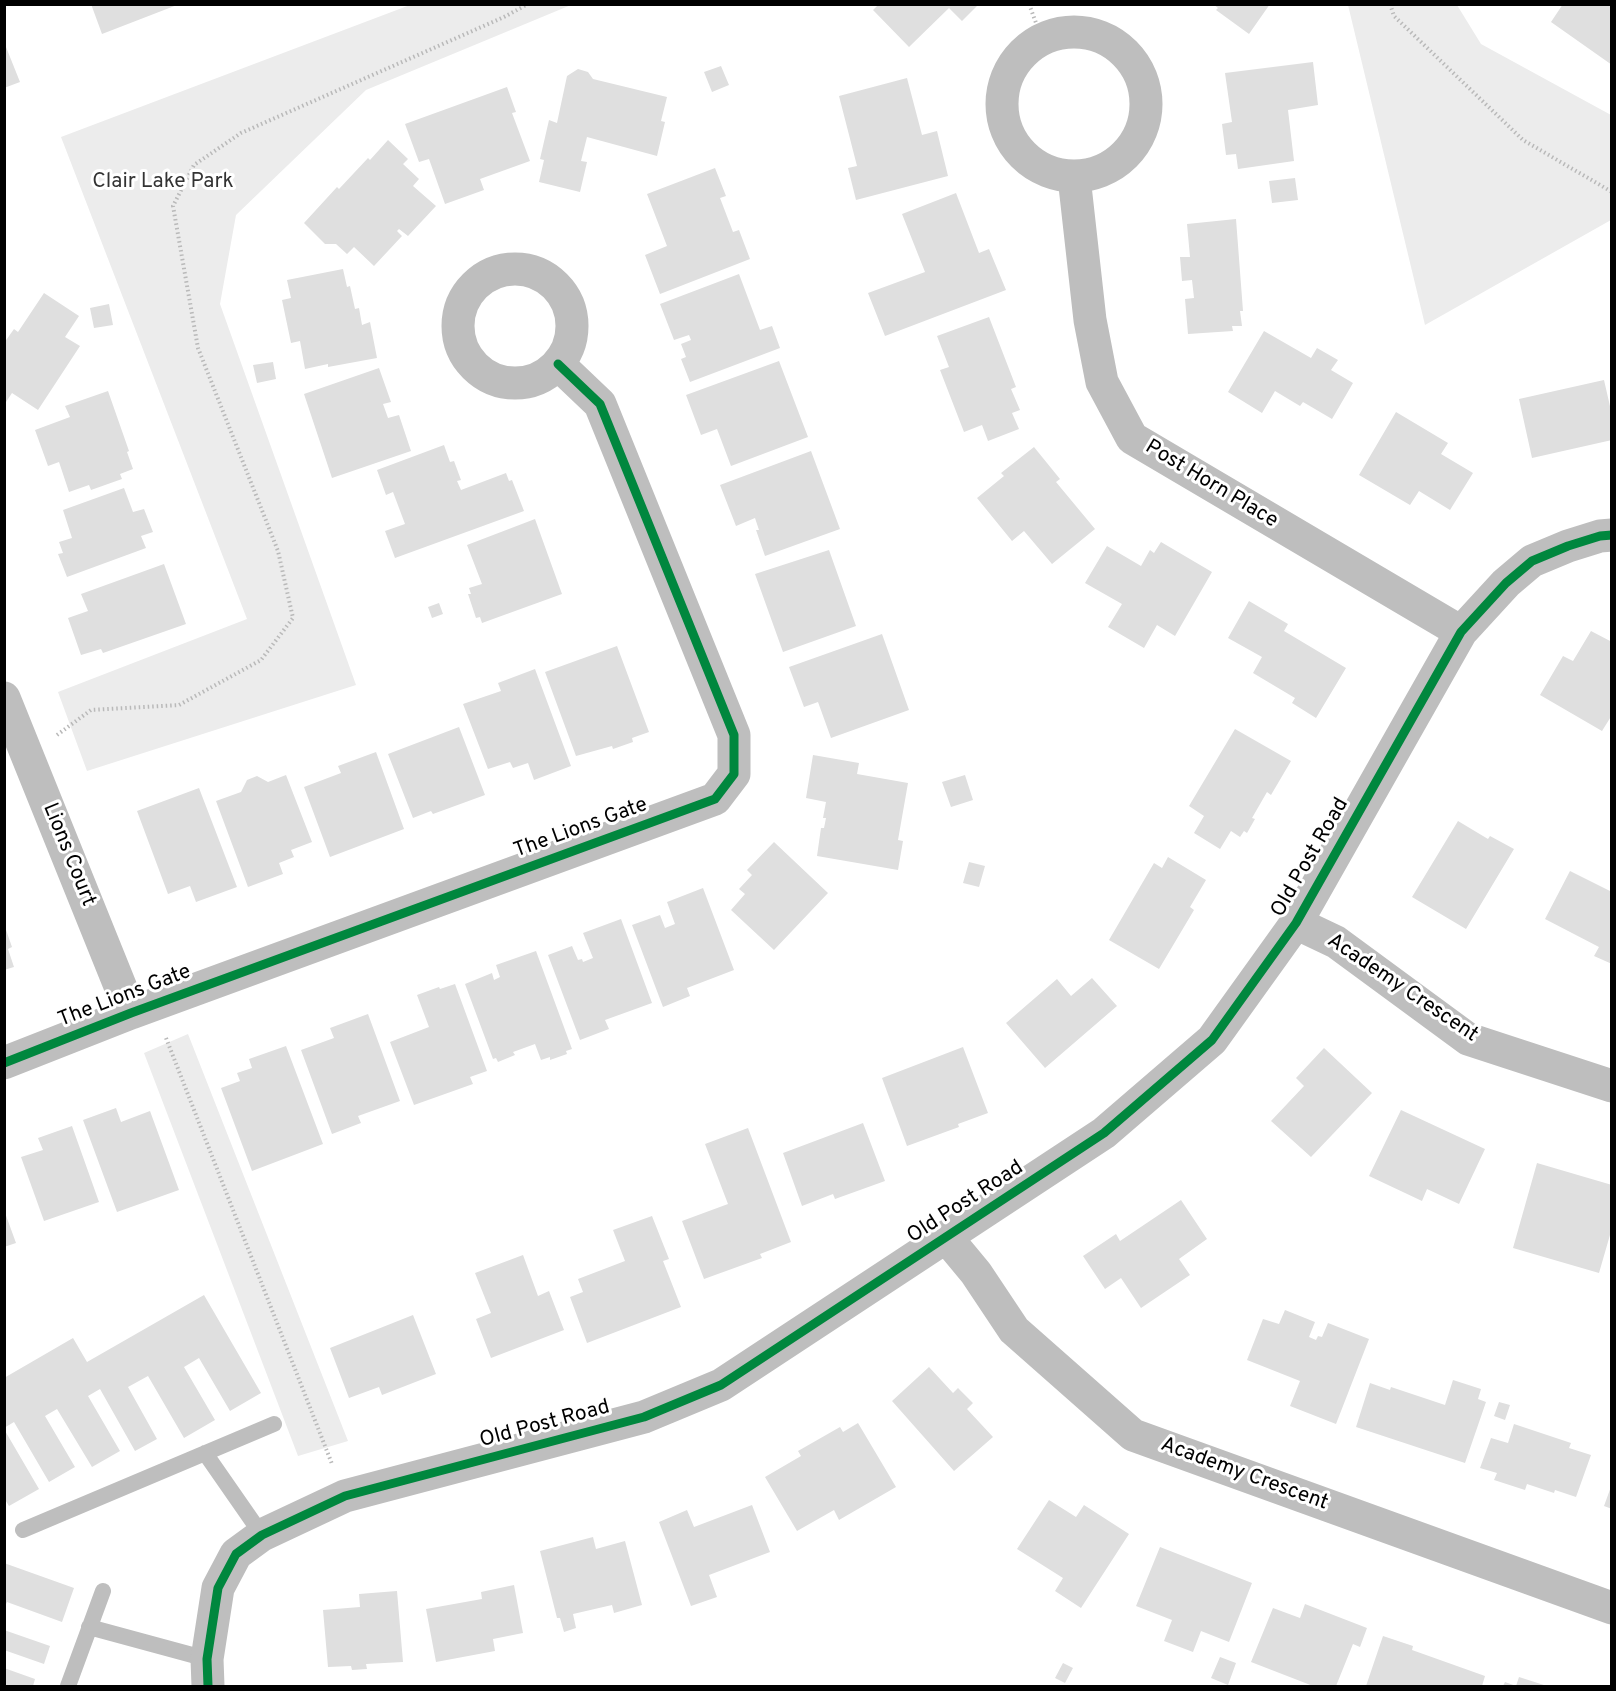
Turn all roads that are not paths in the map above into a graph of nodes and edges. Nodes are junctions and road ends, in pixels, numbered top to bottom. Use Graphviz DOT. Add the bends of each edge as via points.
graph roads {
  1 [pos="1074,177"];
  2 [pos="558,364"];
  3 [pos="1611,535"];
  4 [pos="1461,633"];
  5 [pos="4,698"];
  6 [pos="1296,922"];
  7 [pos="131,1013"];
  8 [pos="4,1062"];
  9 [pos="1611,1086"];
  10 [pos="947,1238"];
  11 [pos="274,1424"];
  12 [pos="205,1453"];
  13 [pos="23,1530"];
  14 [pos="262,1535"];
  15 [pos="103,1591"];
  16 [pos="1611,1608"];
  17 [pos="89,1627"];
  18 [pos="207,1673"];
  19 [pos="68,1686"];
  1 -- 1 [label="street" via="1105,170 1126,155 1144,123 1146,97 1140,73 1125,52 1104,38 1079,31 1042,39 1021,53 1009,71 1001,96 1008,135 1022,155 1043,170"];
  1 -- 4 [label="street, Post Horn Place" via="1090,320 1102,382 1132,438"];
  2 -- 7 [label="street, The Lions Gate" via="600,404 734,735 734,774 716,799"];
  3 -- 4 [label="street, Old Post Road" via="1532,561 1506,583"];
  4 -- 6 [label="street, Old Post Road"];
  5 -- 7 [label="street, Lions Court"];
  6 -- 9 [label="street, Academy Crescent" via="1336,942 1468,1039"];
  6 -- 10 [label="street, Old Post Road" via="1212,1040 1104,1133"];
  7 -- 8 [label="street, The Lions Gate"];
  10 -- 14 [label="street, Old Post Road" via="721,1385 644,1417 345,1496"];
  10 -- 16 [label="street, Academy Crescent" via="1014,1330 1133,1435"];
  11 -- 12 [label="lane"];
  12 -- 13 [label="lane"];
  12 -- 14 [label="lane"];
  14 -- 18 [label="street, Old Post Road" via="236,1554 218,1588"];
  15 -- 17 [label="lane"];
  17 -- 18 [label="lane"];
  17 -- 19 [label="lane"];
}
